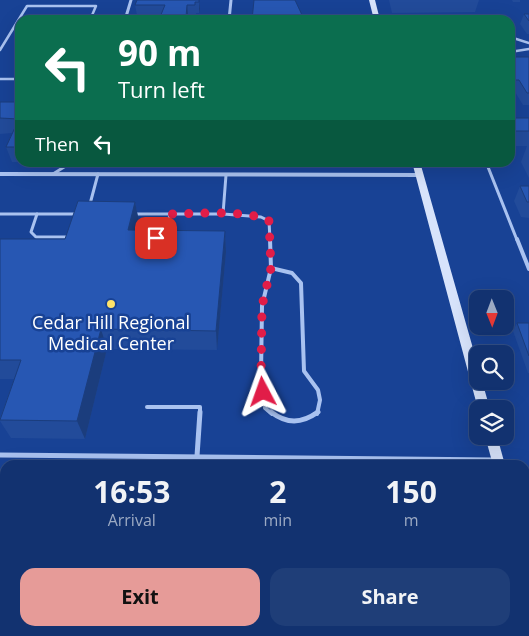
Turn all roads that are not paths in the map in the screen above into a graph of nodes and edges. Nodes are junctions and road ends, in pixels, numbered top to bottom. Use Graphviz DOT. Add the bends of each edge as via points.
graph roads {
  1 [pos="131,0"];
  2 [pos="231,0"];
  3 [pos="372,0"];
  4 [pos="21,15"];
  5 [pos="92,15"];
  6 [pos="127,15"];
  7 [pos="230,15"];
  8 [pos="376,15"];
  9 [pos="15,26"];
  10 [pos="515,39"];
  11 [pos="529,43"];
  12 [pos="529,49"];
  13 [pos="0,50"];
  14 [pos="515,51"];
  15 [pos="0,79"];
  16 [pos="15,79"];
  17 [pos="64,167"];
  18 [pos="418,167"];
  19 [pos="488,167"];
  20 [pos="0,174"];
  21 [pos="52,174"];
  22 [pos="98,174"];
  23 [pos="226,175"];
  24 [pos="420,175"];
  25 [pos="89,206"];
  26 [pos="0,214"];
  27 [pos="37,214"];
  28 [pos="87,214"];
  29 [pos="124,214"];
  30 [pos="170,214"];
  31 [pos="223,214"];
  32 [pos="161,234"];
  33 [pos="79,237"];
  34 [pos="271,268"];
  35 [pos="529,269"];
  36 [pos="482,400"];
  37 [pos="147,407"];
  38 [pos="493,445"];
  39 [pos="0,456"];
  40 [pos="197,456"];
  41 [pos="398,460"];
  42 [pos="497,460"];
  1 -- 6 [label="street"];
  2 -- 7 [label="street"];
  3 -- 8 [label="main road"];
  4 -- 5 [label="lane" via="27,6 96,6"];
  9 -- 13 [label="lane"];
  10 -- 11 [label="lane"];
  12 -- 14 [label="lane"];
  15 -- 16 [label="lane"];
  17 -- 21 [label="lane"];
  18 -- 24 [label="main road"];
  19 -- 35 [label="lane"];
  20 -- 21 [label="street"];
  21 -- 22 [label="street"];
  22 -- 23 [label="street"];
  22 -- 25 [label="lane"];
  23 -- 24 [label="street"];
  23 -- 31 [label="lane"];
  24 -- 36 [label="main road"];
  26 -- 27 [label="lane"];
  27 -- 28 [label="lane"];
  27 -- 33 [label="lane" via="31,232 36,237"];
  29 -- 30 [label="lane"];
  30 -- 31 [label="lane"];
  30 -- 32 [label="lane" via="166,231"];
  31 -- 34 [label="lane" via="261,217 269,221"];
  34 -- 34 [label="lane" via="262,306 261,375 265,408 282,421 300,423 318,413 322,399 317,385 304,371 301,283 292,273"];
  37 -- 40 [label="lane" via="200,407"];
  38 -- 42 [label="main road"];
  39 -- 40 [label="lane"];
  40 -- 41 [label="lane"];
}
